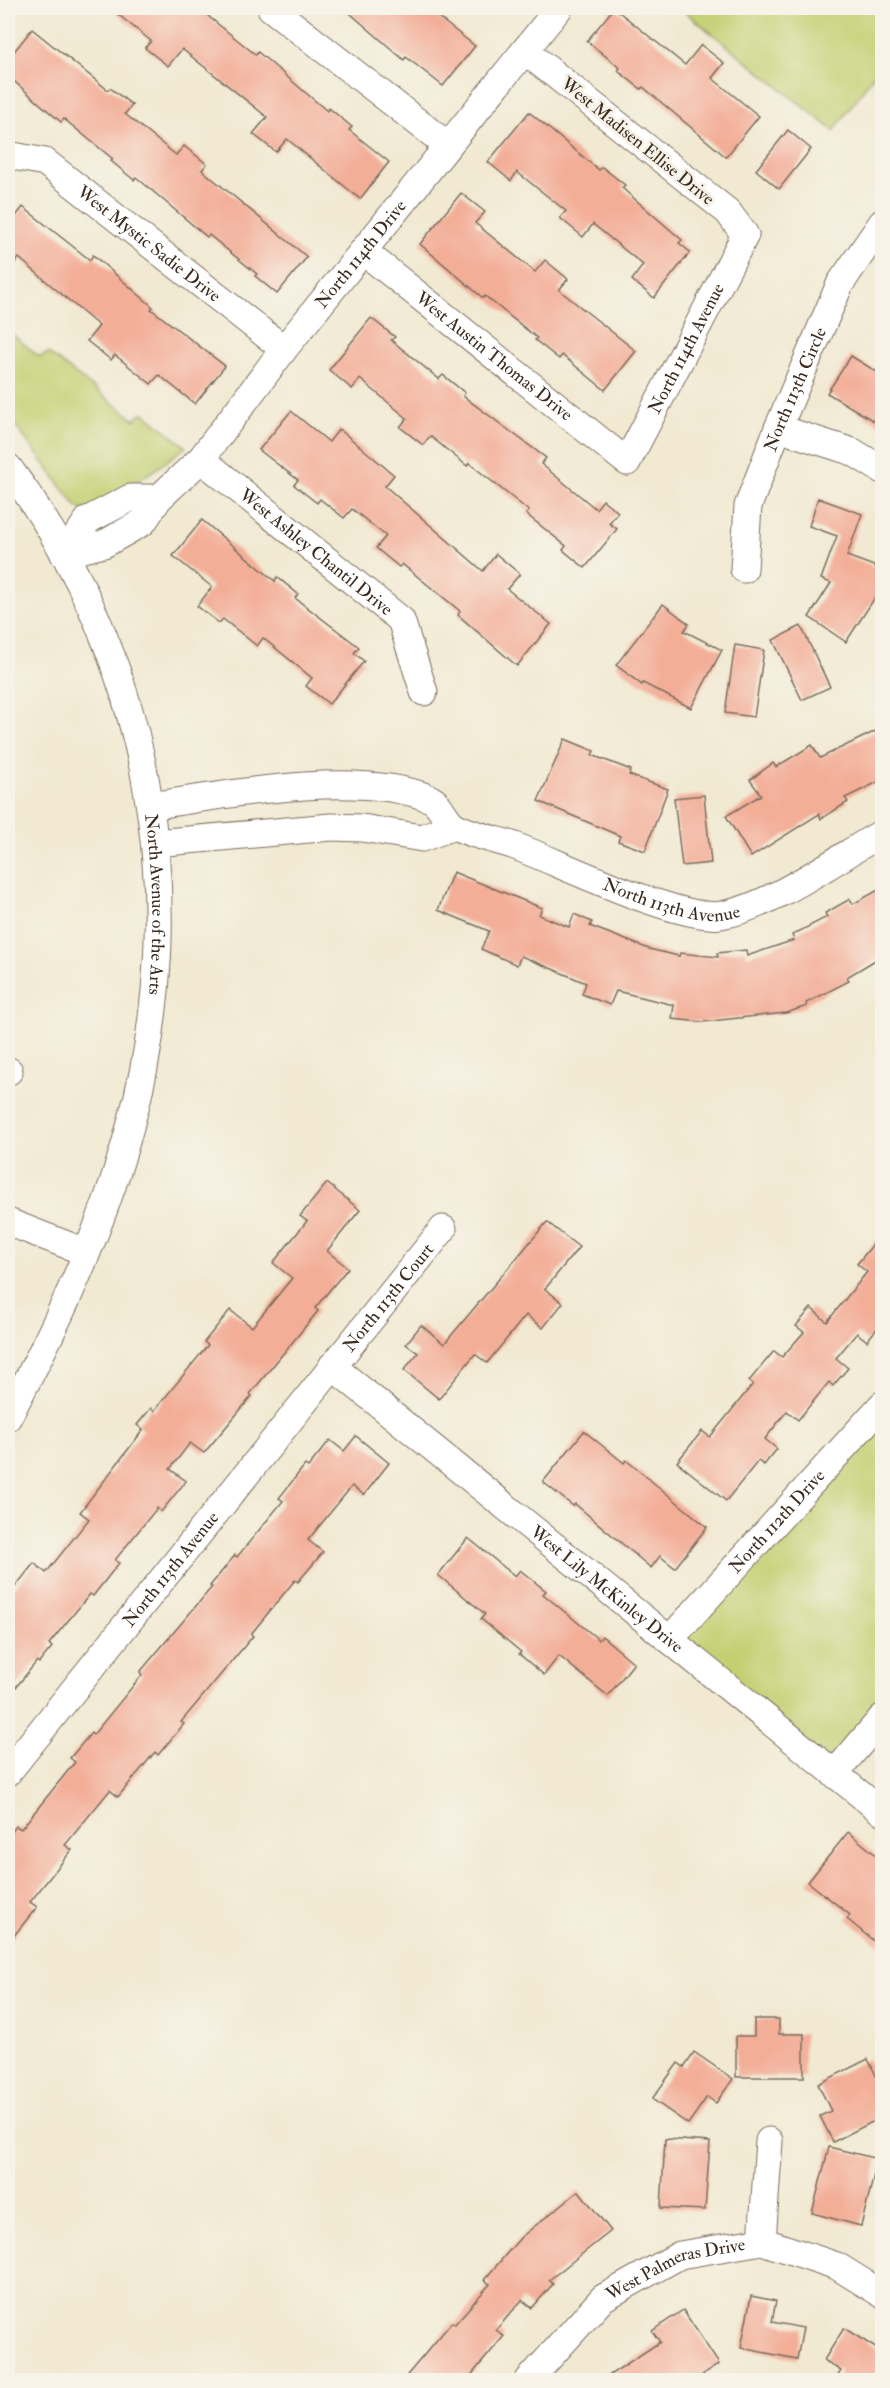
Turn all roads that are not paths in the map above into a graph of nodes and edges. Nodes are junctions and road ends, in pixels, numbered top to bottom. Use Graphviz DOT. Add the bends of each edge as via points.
graph roads {
  1 [pos="271,8"];
  2 [pos="560,8"];
  3 [pos="525,51"];
  4 [pos="447,145"];
  5 [pos="8,155"];
  6 [pos="882,223"];
  7 [pos="745,235"];
  8 [pos="363,251"];
  9 [pos="284,349"];
  10 [pos="778,428"];
  11 [pos="201,459"];
  12 [pos="627,462"];
  13 [pos="8,468"];
  14 [pos="882,470"];
  15 [pos="64,554"];
  16 [pos="744,569"];
  17 [pos="424,692"];
  18 [pos="311,786"];
  19 [pos="371,787"];
  20 [pos="151,806"];
  21 [pos="454,826"];
  22 [pos="362,828"];
  23 [pos="311,829"];
  24 [pos="882,833"];
  25 [pos="155,843"];
  26 [pos="8,1222"];
  27 [pos="443,1229"];
  28 [pos="85,1252"];
  29 [pos="332,1366"];
  30 [pos="882,1405"];
  31 [pos="8,1417"];
  32 [pos="670,1639"];
  33 [pos="882,1718"];
  34 [pos="8,1772"];
  35 [pos="834,1774"];
  36 [pos="882,1812"];
  37 [pos="769,2141"];
  38 [pos="762,2241"];
  39 [pos="882,2294"];
  40 [pos="529,2380"];
  1 -- 4 [label="street"];
  2 -- 3 [label="street, North 114th Drive"];
  3 -- 4 [label="street, North 114th Drive"];
  3 -- 7 [label="street, West Madisen Ellise Drive" via="728,212"];
  4 -- 8 [label="street, North 114th Drive"];
  5 -- 9 [label="street, West Mystic Sadie Drive" via="45,162"];
  6 -- 10 [label="street, North 113th Circle" via="840,284"];
  7 -- 12 [label="street, North 114th Avenue"];
  8 -- 9 [label="street, North 114th Drive"];
  8 -- 12 [label="street, West Austin Thomas Drive"];
  9 -- 11 [label="street, North 114th Drive"];
  10 -- 14 [label="street" via="853,452"];
  10 -- 16 [label="street, North 113th Circle" via="748,506"];
  11 -- 15 [label="street, North 114th Drive" via="159,498 143,522 104,544"];
  11 -- 17 [label="street, West Ashley Chantil Drive" via="401,620"];
  13 -- 15 [label="street, North Avenue of the Arts"];
  15 -- 20 [label="street, North Avenue of the Arts" via="115,665 134,727"];
  18 -- 19 [label="street"];
  18 -- 20 [label="street"];
  18 -- 23 [label="street"];
  19 -- 21 [label="street" via="433,800"];
  19 -- 22 [label="street"];
  20 -- 25 [label="street, North Avenue of the Arts"];
  21 -- 22 [label="street" via="422,838"];
  21 -- 24 [label="street, North 113th Avenue" via="650,900 719,915 758,905"];
  22 -- 23 [label="street"];
  23 -- 25 [label="street"];
  25 -- 28 [label="street, North Avenue of the Arts" via="158,928 147,1051 130,1129"];
  26 -- 28 [label="street"];
  27 -- 29 [label="street, North 113th Court"];
  28 -- 31 [label="street, North Avenue of the Arts"];
  29 -- 32 [label="street, West Lily McKinley Drive"];
  29 -- 34 [label="street, North 113th Avenue"];
  30 -- 32 [label="street, North 112th Drive"];
  32 -- 35 [label="street, West Lily McKinley Drive"];
  33 -- 35 [label="street"];
  35 -- 36 [label="street, West Lily McKinley Drive"];
  37 -- 38 [label="street, West Palmeras Drive"];
  38 -- 39 [label="street" via="837,2266"];
  38 -- 40 [label="street, West Palmeras Drive" via="680,2255 603,2298"];
}
